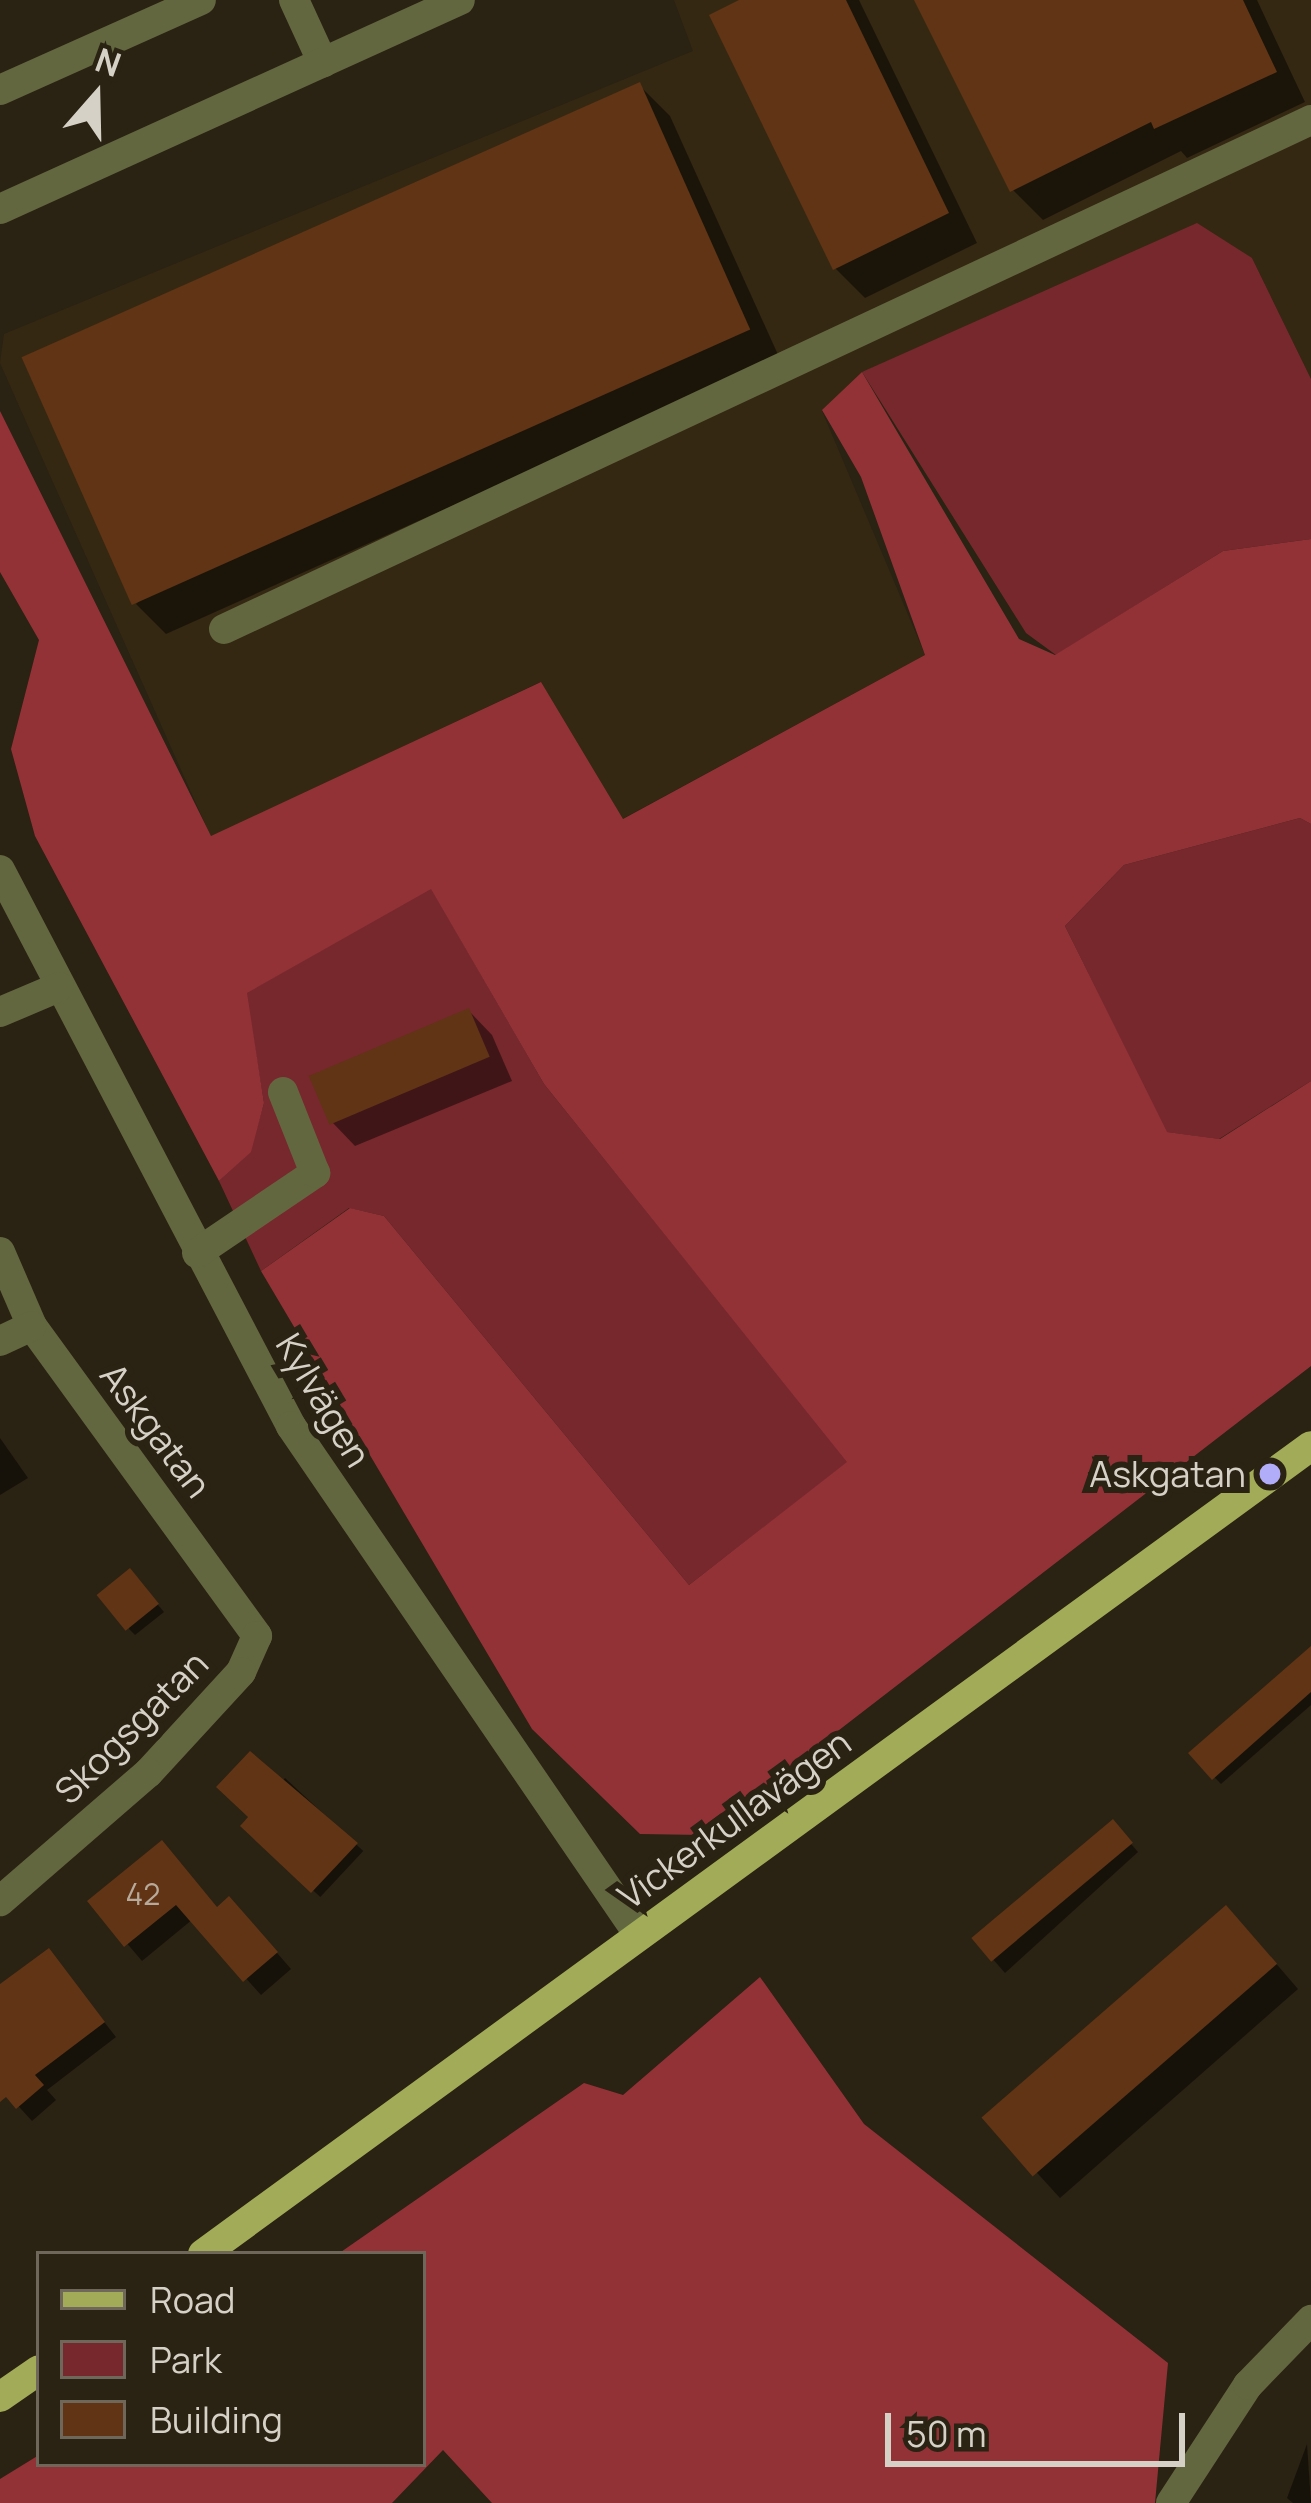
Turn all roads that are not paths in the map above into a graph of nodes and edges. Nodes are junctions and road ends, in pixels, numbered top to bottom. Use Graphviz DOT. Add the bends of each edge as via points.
graph roads {
  1 [pos="201,0"];
  2 [pos="294,0"];
  3 [pos="460,0"];
  4 [pos="323,63"];
  5 [pos="0,90"];
  6 [pos="1311,120"];
  7 [pos="0,208"];
  8 [pos="224,629"];
  9 [pos="0,870"];
  10 [pos="59,986"];
  11 [pos="0,1012"];
  12 [pos="283,1092"];
  13 [pos="0,1252"];
  14 [pos="197,1253"];
  15 [pos="32,1325"];
  16 [pos="0,1341"];
  17 [pos="1311,1446"];
  18 [pos="255,1648"];
  19 [pos="0,1901"];
  20 [pos="639,1935"];
  21 [pos="207,2251"];
  22 [pos="1311,2320"];
  23 [pos="36,2373"];
  24 [pos="0,2397"];
  25 [pos="1171,2503"];
  1 -- 5 [label="street"];
  2 -- 4 [label="street"];
  3 -- 4 [label="street"];
  4 -- 7 [label="street"];
  6 -- 8 [label="street"];
  9 -- 10 [label="street, Kylvägen"];
  10 -- 11 [label="street"];
  10 -- 14 [label="street, Kylvägen"];
  12 -- 14 [label="street" via="315,1173"];
  13 -- 15 [label="street, Askgatan"];
  14 -- 20 [label="street, Kylvägen" via="291,1426 387,1575"];
  15 -- 16 [label="street"];
  15 -- 18 [label="street, Askgatan" via="252,1624"];
  17 -- 20 [label="main road, Vickerkullavägen"];
  18 -- 19 [label="street, Skogsgatan" via="148,1772"];
  20 -- 21 [label="main road, Vickerkullavägen"];
  22 -- 25 [label="street" via="1248,2385"];
  23 -- 24 [label="main road"];
}
